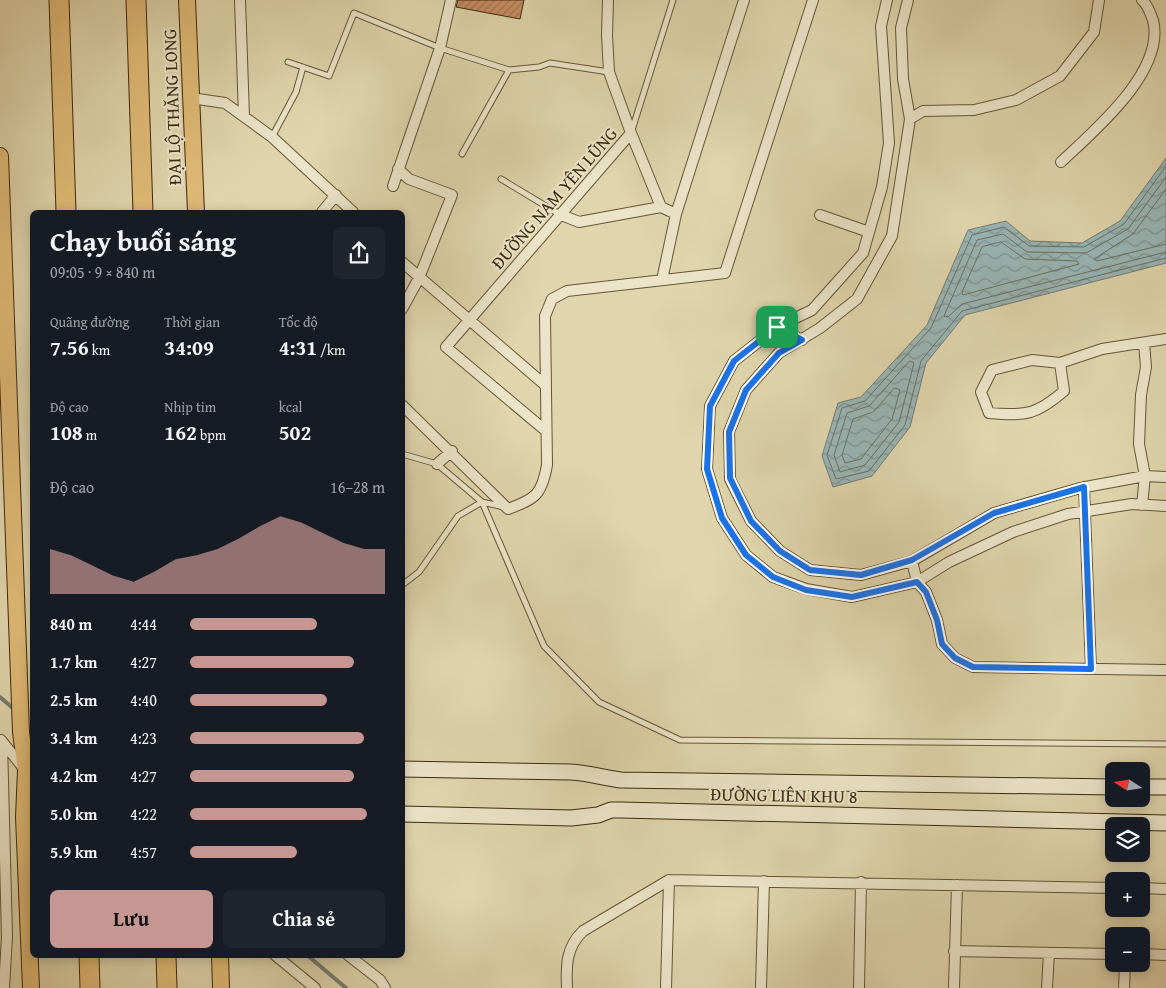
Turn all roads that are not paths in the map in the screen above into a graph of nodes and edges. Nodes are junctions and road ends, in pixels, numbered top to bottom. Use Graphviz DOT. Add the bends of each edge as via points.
graph roads {
  1 [pos="59,0"];
  2 [pos="136,0"];
  3 [pos="187,0"];
  4 [pos="240,0"];
  5 [pos="452,0"];
  6 [pos="608,0"];
  7 [pos="673,0"];
  8 [pos="744,0"];
  9 [pos="813,0"];
  10 [pos="887,0"];
  11 [pos="908,0"];
  12 [pos="1099,0"];
  13 [pos="1142,0"];
  14 [pos="440,48"];
  15 [pos="288,62"];
  16 [pos="303,67"];
  17 [pos="509,70"];
  18 [pos="609,72"];
  19 [pos="191,98"];
  20 [pos="244,116"];
  21 [pos="910,119"];
  22 [pos="631,133"];
  23 [pos="272,138"];
  24 [pos="462,154"];
  25 [pos="0,156"];
  26 [pos="1061,162"];
  27 [pos="398,169"];
  28 [pos="501,179"];
  29 [pos="393,186"];
  30 [pos="336,195"];
  31 [pos="660,206"];
  32 [pos="200,209"];
  33 [pos="66,210"];
  34 [pos="142,210"];
  35 [pos="324,210"];
  36 [pos="351,210"];
  37 [pos="559,214"];
  38 [pos="676,214"];
  39 [pos="820,216"];
  40 [pos="869,232"];
  41 [pos="405,265"];
  42 [pos="419,278"];
  43 [pos="662,280"];
  44 [pos="3,298"];
  45 [pos="405,303"];
  46 [pos="471,320"];
  47 [pos="777,327"];
  48 [pos="1166,339"];
  49 [pos="802,340"];
  50 [pos="1144,343"];
  51 [pos="1060,363"];
  52 [pos="545,385"];
  53 [pos="405,408"];
  54 [pos="546,431"];
  55 [pos="452,451"];
  56 [pos="405,455"];
  57 [pos="436,464"];
  58 [pos="1145,476"];
  59 [pos="1166,478"];
  60 [pos="1084,487"];
  61 [pos="482,502"];
  62 [pos="1142,505"];
  63 [pos="1166,506"];
  64 [pos="508,510"];
  65 [pos="1085,511"];
  66 [pos="912,560"];
  67 [pos="917,582"];
  68 [pos="405,583"];
  69 [pos="1091,669"];
  70 [pos="1166,670"];
  71 [pos="1,741"];
  72 [pos="1166,744"];
  73 [pos="405,769"];
  74 [pos="26,770"];
  75 [pos="1105,787"];
  76 [pos="1150,787"];
  77 [pos="1166,787"];
  78 [pos="405,814"];
  79 [pos="1166,823"];
  80 [pos="669,880"];
  81 [pos="764,881"];
  82 [pos="861,882"];
  83 [pos="957,885"];
  84 [pos="1105,888"];
  85 [pos="1150,888"];
  86 [pos="1166,889"];
  87 [pos="954,951"];
  88 [pos="1049,952"];
  89 [pos="1105,954"];
  90 [pos="1150,954"];
  91 [pos="1166,954"];
  92 [pos="89,958"];
  93 [pos="166,958"];
  94 [pos="220,958"];
  95 [pos="279,958"];
  96 [pos="352,958"];
  97 [pos="1125,972"];
  98 [pos="4,988"];
  99 [pos="31,988"];
  100 [pos="90,988"];
  101 [pos="167,988"];
  102 [pos="221,988"];
  103 [pos="315,988"];
  104 [pos="385,988"];
  105 [pos="567,988"];
  106 [pos="666,988"];
  107 [pos="761,988"];
  108 [pos="859,988"];
  109 [pos="954,988"];
  110 [pos="1047,988"];
  111 [pos="1124,988"];
  1 -- 33 [label="highway"];
  2 -- 34 [label="highway"];
  3 -- 19 [label="main road, ĐẠI LỘ THĂNG LONG"];
  4 -- 20 [label="street"];
  5 -- 14 [label="street"];
  6 -- 18 [label="street, ĐƯỜNG NAM YÊN LŨNG"];
  7 -- 22 [label="lane"];
  8 -- 38 [label="street"];
  9 -- 43 [label="street" via="725,273"];
  10 -- 40 [label="street" via="881,26 889,143 882,187"];
  11 -- 21 [label="street" via="901,28 903,79"];
  12 -- 21 [label="street" via="1094,32 1060,76 1016,100 974,110 923,111"];
  13 -- 26 [label="street" via="1157,28 1152,64 1133,94"];
  14 -- 16 [label="lane" via="354,14 328,76"];
  14 -- 17 [label="lane"];
  14 -- 27 [label="street"];
  15 -- 16 [label="lane"];
  16 -- 23 [label="lane" via="296,92"];
  17 -- 18 [label="lane" via="539,68 550,63"];
  17 -- 24 [label="lane"];
  18 -- 22 [label="street, ĐƯỜNG NAM YÊN LŨNG"];
  19 -- 20 [label="street" via="225,102"];
  19 -- 32 [label="main road, ĐẠI LỘ THĂNG LONG"];
  20 -- 23 [label="street"];
  21 -- 49 [label="street" via="892,236 857,299"];
  22 -- 31 [label="street"];
  22 -- 37 [label="street, ĐƯỜNG NAM YÊN LŨNG"];
  23 -- 30 [label="street"];
  25 -- 44 [label="main road"];
  27 -- 29 [label="street"];
  27 -- 42 [label="street" via="409,180 452,195"];
  28 -- 37 [label="lane"];
  30 -- 35 [label="street"];
  30 -- 36 [label="street"];
  31 -- 37 [label="street" via="579,222"];
  31 -- 38 [label="street"];
  37 -- 46 [label="street, ĐƯỜNG NAM YÊN LŨNG"];
  38 -- 43 [label="street"];
  39 -- 40 [label="street"];
  40 -- 47 [label="street" via="862,253 812,310"];
  41 -- 42 [label="street"];
  42 -- 45 [label="street"];
  42 -- 46 [label="street"];
  43 -- 52 [label="street" via="567,291 552,298 545,316"];
  44 -- 74 [label="main road" via="21,732"];
  46 -- 52 [label="street"];
  46 -- 54 [label="street, ĐƯỜNG NAM YÊN LŨNG" via="446,347"];
  47 -- 49 [label="street"];
  47 -- 67 [label="street" via="734,361 710,406 707,469 722,518 746,555 773,577 806,590 852,597"];
  48 -- 50 [label="street"];
  49 -- 66 [label="street" via="779,353 746,390 729,432 730,478 751,521 780,551 810,570 861,575"];
  50 -- 51 [label="street" via="1102,349"];
  50 -- 58 [label="street" via="1146,367 1139,444"];
  51 -- 51 [label="street" via="1032,360 992,370 982,392 989,413 1018,415 1044,408 1064,391"];
  52 -- 54 [label="street"];
  53 -- 55 [label="street"];
  54 -- 64 [label="street" via="547,465 543,487 530,501"];
  55 -- 57 [label="street"];
  55 -- 64 [label="street"];
  56 -- 57 [label="lane"];
  57 -- 61 [label="lane"];
  58 -- 59 [label="street"];
  58 -- 60 [label="street"];
  58 -- 62 [label="street"];
  60 -- 65 [label="street"];
  60 -- 66 [label="street" via="994,513"];
  61 -- 64 [label="lane"];
  61 -- 68 [label="lane" via="458,516 419,572"];
  61 -- 72 [label="lane" via="544,646 599,702 680,740"];
  62 -- 63 [label="street"];
  62 -- 65 [label="street"];
  65 -- 67 [label="street" via="1013,532 949,562"];
  65 -- 69 [label="street"];
  66 -- 67 [label="street"];
  67 -- 69 [label="street" via="926,592 942,644 955,658 973,667"];
  69 -- 70 [label="street"];
  71 -- 74 [label="street"];
  71 -- 98 [label="street" via="7,937"];
  73 -- 75 [label="street, ĐƯỜNG LIÊN KHU 8" via="571,772 631,780"];
  74 -- 99 [label="main road" via="24,817"];
  76 -- 77 [label="street"];
  78 -- 79 [label="street, ĐƯỜNG LIÊN KHU 8" via="570,818 621,810"];
  80 -- 81 [label="street"];
  80 -- 105 [label="street" via="582,931 572,941 566,963"];
  80 -- 106 [label="street"];
  81 -- 82 [label="street"];
  81 -- 107 [label="street"];
  82 -- 83 [label="street"];
  82 -- 108 [label="street"];
  83 -- 84 [label="street"];
  83 -- 87 [label="street"];
  85 -- 86 [label="street"];
  87 -- 88 [label="street"];
  87 -- 109 [label="street"];
  88 -- 89 [label="street"];
  88 -- 110 [label="street"];
  90 -- 91 [label="street"];
  92 -- 100 [label="highway"];
  93 -- 101 [label="highway"];
  94 -- 102 [label="main road"];
  95 -- 103 [label="street"];
  96 -- 104 [label="street" via="380,980"];
  97 -- 111 [label="street"];
}
